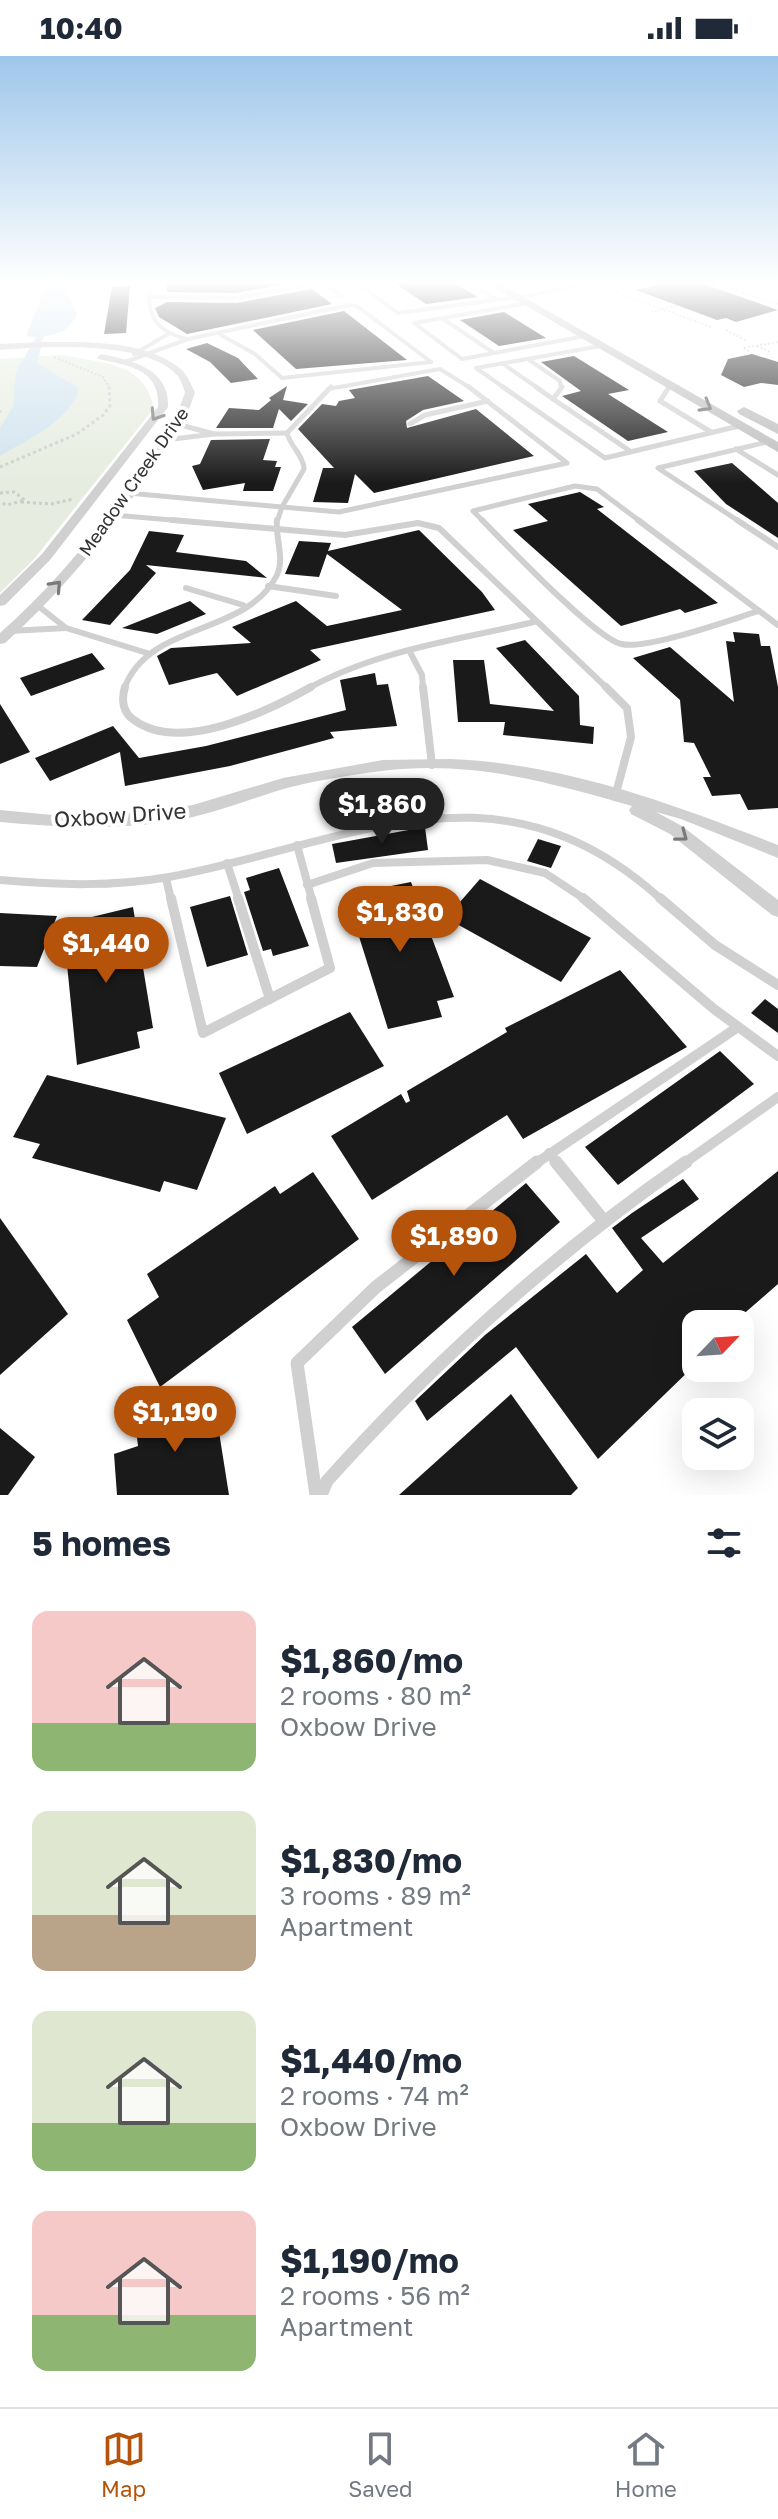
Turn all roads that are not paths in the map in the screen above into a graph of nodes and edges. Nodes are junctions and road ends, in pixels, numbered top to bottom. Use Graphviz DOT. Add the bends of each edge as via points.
graph roads {
  1 [pos="10,349"];
  2 [pos="148,349"];
  3 [pos="157,349"];
  4 [pos="246,349"];
  5 [pos="414,349"];
  6 [pos="449,349"];
  7 [pos="488,349"];
  8 [pos="515,349"];
  9 [pos="583,349"];
  10 [pos="606,349"];
  11 [pos="629,349"];
  12 [pos="14,350"];
  13 [pos="54,351"];
  14 [pos="494,353"];
  15 [pos="142,354"];
  16 [pos="0,356"];
  17 [pos="527,359"];
  18 [pos="125,362"];
  19 [pos="502,363"];
  20 [pos="679,374"];
  21 [pos="670,386"];
  22 [pos="553,399"];
  23 [pos="488,401"];
  24 [pos="728,402"];
  25 [pos="177,424"];
  26 [pos="410,424"];
  27 [pos="739,426"];
  28 [pos="778,430"];
  29 [pos="711,432"];
  30 [pos="287,433"];
  31 [pos="214,434"];
  32 [pos="165,440"];
  33 [pos="772,445"];
  34 [pos="736,449"];
  35 [pos="630,451"];
  36 [pos="778,475"];
  37 [pos="128,493"];
  38 [pos="283,507"];
  39 [pos="113,515"];
  40 [pos="276,529"];
  41 [pos="778,547"];
  42 [pos="268,586"];
  43 [pos="186,588"];
  44 [pos="336,596"];
  45 [pos="0,602"];
  46 [pos="37,605"];
  47 [pos="243,605"];
  48 [pos="759,611"];
  49 [pos="534,622"];
  50 [pos="778,625"];
  51 [pos="66,628"];
  52 [pos="10,631"];
  53 [pos="0,640"];
  54 [pos="410,652"];
  55 [pos="147,653"];
  56 [pos="432,765"];
  57 [pos="615,798"];
  58 [pos="0,816"];
  59 [pos="297,845"];
  60 [pos="778,852"];
  61 [pos="227,863"];
  62 [pos="166,878"];
  63 [pos="0,880"];
  64 [pos="307,885"];
  65 [pos="778,910"];
  66 [pos="778,985"];
  67 [pos="270,999"];
  68 [pos="738,1027"];
  69 [pos="778,1056"];
  70 [pos="778,1097"];
  71 [pos="549,1153"];
  72 [pos="604,1221"];
  73 [pos="319,1495"];
  1 -- 12 [label="street"];
  2 -- 15 [label="lane"];
  3 -- 15 [label="lane"];
  4 -- 5 [label="lane" via="282,378 431,362"];
  6 -- 14 [label="lane" via="462,359"];
  7 -- 14 [label="lane"];
  8 -- 14 [label="lane"];
  9 -- 17 [label="lane"];
  10 -- 21 [label="main road"];
  11 -- 20 [label="main road"];
  12 -- 13 [label="street"];
  12 -- 16 [label="street"];
  13 -- 15 [label="street, Meadow Creek Drive"];
  13 -- 18 [label="street, Meadow Creek Drive"];
  15 -- 18 [label="lane"];
  15 -- 18 [label="lane"];
  15 -- 25 [label="street, Meadow Creek Drive" via="174,370 189,387 189,403"];
  17 -- 19 [label="lane"];
  17 -- 22 [label="lane" via="560,381 562,387"];
  18 -- 45 [label="street, Meadow Creek Drive, one-way" via="162,383 163,407 46,557"];
  19 -- 22 [label="lane"];
  19 -- 35 [label="lane" via="476,368 605,458"];
  21 -- 27 [label="main road, one-way"];
  21 -- 29 [label="lane" via="660,401"];
  22 -- 35 [label="lane"];
  23 -- 26 [label="lane" via="425,415"];
  23 -- 30 [label="lane" via="440,369 346,382 319,395"];
  23 -- 38 [label="lane" via="567,463 339,512"];
  24 -- 28 [label="main road"];
  25 -- 31 [label="lane"];
  25 -- 32 [label="street, Meadow Creek Drive"];
  27 -- 29 [label="lane"];
  27 -- 33 [label="main road"];
  29 -- 35 [label="lane"];
  30 -- 31 [label="lane"];
  30 -- 38 [label="lane" via="304,469"];
  31 -- 32 [label="lane"];
  32 -- 37 [label="street, Meadow Creek Drive"];
  33 -- 34 [label="lane"];
  34 -- 36 [label="lane"];
  34 -- 41 [label="lane" via="658,468"];
  37 -- 38 [label="lane"];
  37 -- 39 [label="street, Meadow Creek Drive"];
  38 -- 40 [label="lane"];
  39 -- 40 [label="lane"];
  46 -- 39 [label="street, Meadow Creek Drive, one-way"];
  40 -- 42 [label="lane" via="280,566"];
  40 -- 49 [label="lane" via="345,535 428,524 449,535"];
  42 -- 44 [label="lane"];
  42 -- 47 [label="lane"];
  43 -- 47 [label="lane"];
  46 -- 51 [label="lane"];
  46 -- 52 [label="street, Meadow Creek Drive"];
  47 -- 55 [label="lane"];
  48 -- 48 [label="lane" via="590,486 473,511 611,641 643,644"];
  48 -- 50 [label="lane"];
  49 -- 54 [label="lane"];
  49 -- 57 [label="lane" via="627,708 631,737"];
  51 -- 52 [label="lane"];
  51 -- 55 [label="lane"];
  52 -- 53 [label="street, Meadow Creek Drive"];
  54 -- 55 [label="lane" via="356,666 229,724 184,731 144,727 131,722 124,711 124,686"];
  54 -- 56 [label="lane" via="422,675"];
  56 -- 57 [label="street, Oxbow Drive" via="498,766 537,773"];
  56 -- 58 [label="street, Oxbow Drive" via="369,767 146,818 63,822"];
  57 -- 60 [label="street, Oxbow Drive" via="686,815"];
  57 -- 65 [label="street, Oxbow Drive, one-way" via="676,830"];
  59 -- 61 [label="lane"];
  59 -- 64 [label="lane"];
  59 -- 66 [label="lane" via="406,817 456,815 518,823 609,857 649,885 707,939"];
  61 -- 62 [label="lane"];
  61 -- 67 [label="lane"];
  62 -- 63 [label="lane" via="85,884"];
  62 -- 67 [label="lane" via="203,1033"];
  64 -- 67 [label="lane" via="330,968"];
  64 -- 68 [label="lane" via="373,863 487,860 545,873 599,908"];
  68 -- 69 [label="lane"];
  68 -- 71 [label="lane"];
  70 -- 72 [label="lane"];
  71 -- 72 [label="lane"];
  71 -- 73 [label="lane" via="376,1287 297,1363"];
  72 -- 73 [label="lane" via="395,1404"];
}
